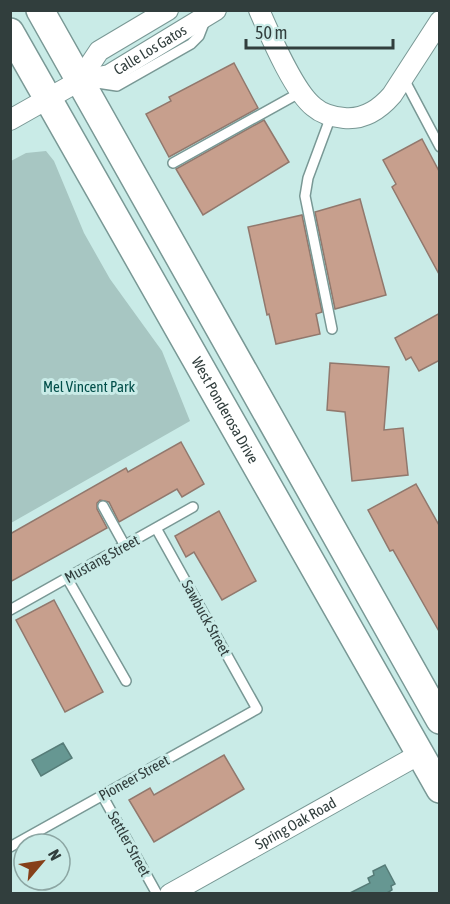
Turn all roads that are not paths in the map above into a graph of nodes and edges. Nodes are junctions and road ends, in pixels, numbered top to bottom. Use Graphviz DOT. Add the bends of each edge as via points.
graph roads {
  1 [pos="40,10"];
  2 [pos="168,10"];
  3 [pos="259,10"];
  4 [pos="212,13"];
  5 [pos="440,21"];
  6 [pos="10,32"];
  7 [pos="403,77"];
  8 [pos="80,81"];
  9 [pos="301,92"];
  10 [pos="48,98"];
  11 [pos="331,116"];
  12 [pos="10,120"];
  13 [pos="440,147"];
  14 [pos="173,163"];
  15 [pos="332,329"];
  16 [pos="103,506"];
  17 [pos="193,507"];
  18 [pos="156,528"];
  19 [pos="125,546"];
  20 [pos="67,578"];
  21 [pos="10,610"];
  22 [pos="126,681"];
  23 [pos="257,709"];
  24 [pos="440,720"];
  25 [pos="430,749"];
  26 [pos="440,789"];
  27 [pos="102,795"];
  28 [pos="10,847"];
  29 [pos="157,894"];
  30 [pos="170,894"];
  1 -- 8 [label="main road"];
  2 -- 8 [label="street, Calle Los Gatos" via="99,51"];
  3 -- 9 [label="street"];
  4 -- 8 [label="street, Calle Los Gatos" via="109,75"];
  5 -- 7 [label="street"];
  6 -- 10 [label="main road, West Ponderosa Drive"];
  7 -- 11 [label="street" via="392,96 374,112 350,119"];
  7 -- 13 [label="lane"];
  8 -- 10 [label="street, Calle Los Gatos"];
  8 -- 24 [label="main road"];
  9 -- 11 [label="street" via="314,107"];
  9 -- 14 [label="lane"];
  10 -- 12 [label="street, Calle Los Gatos"];
  10 -- 25 [label="main road, West Ponderosa Drive"];
  11 -- 15 [label="lane" via="308,178 305,204"];
  16 -- 19 [label="lane"];
  17 -- 18 [label="lane, Mustang Street"];
  18 -- 19 [label="lane, Mustang Street"];
  18 -- 23 [label="lane, Sawbuck Street"];
  19 -- 20 [label="lane, Mustang Street"];
  20 -- 21 [label="lane, Mustang Street"];
  20 -- 22 [label="lane"];
  23 -- 27 [label="lane, Pioneer Street"];
  25 -- 26 [label="main road, West Ponderosa Drive"];
  25 -- 30 [label="street, Spring Oak Road"];
  27 -- 28 [label="lane, Pioneer Street"];
  27 -- 29 [label="lane, Settler Street"];
}
